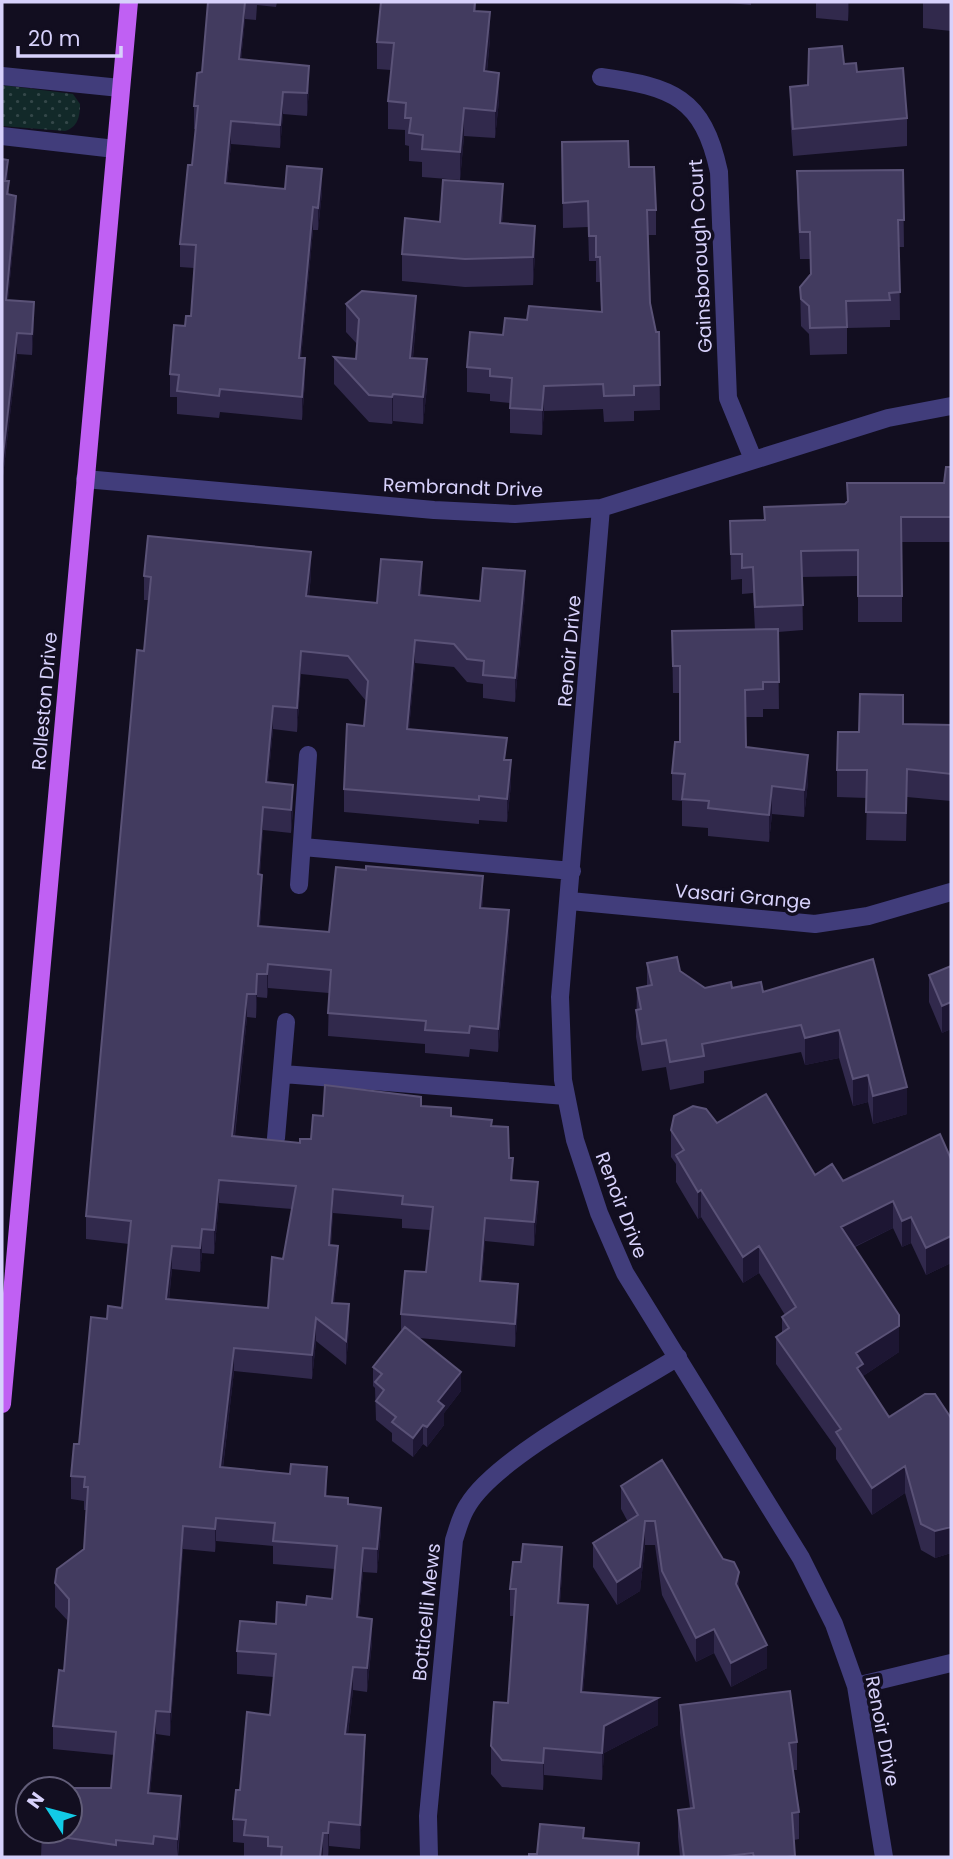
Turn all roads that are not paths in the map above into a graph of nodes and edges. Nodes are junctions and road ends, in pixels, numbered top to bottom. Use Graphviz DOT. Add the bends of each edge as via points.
graph roads {
  1 [pos="129,2"];
  2 [pos="2,76"];
  3 [pos="601,77"];
  4 [pos="120,88"];
  5 [pos="2,136"];
  6 [pos="115,149"];
  7 [pos="951,406"];
  8 [pos="753,460"];
  9 [pos="85,479"];
  10 [pos="601,508"];
  11 [pos="308,755"];
  12 [pos="303,847"];
  13 [pos="572,871"];
  14 [pos="299,885"];
  15 [pos="951,892"];
  16 [pos="570,901"];
  17 [pos="286,1022"];
  18 [pos="283,1074"];
  19 [pos="566,1096"];
  20 [pos="276,1138"];
  21 [pos="678,1357"];
  22 [pos="2,1404"];
  23 [pos="951,1663"];
  24 [pos="856,1686"];
  25 [pos="429,1857"];
  26 [pos="884,1857"];
  1 -- 4 [label="main road, Rolleston Drive"];
  2 -- 4 [label="street"];
  3 -- 8 [label="street, Gainsborough Court" via="642,82 679,97 701,117 714,146 719,172 728,398"];
  4 -- 6 [label="main road, Rolleston Drive"];
  5 -- 6 [label="street"];
  6 -- 9 [label="main road, Rolleston Drive"];
  7 -- 8 [label="street, Rembrandt Drive" via="888,418"];
  8 -- 10 [label="street, Rembrandt Drive"];
  9 -- 10 [label="street, Rembrandt Drive" via="433,510 515,514"];
  9 -- 22 [label="main road, Rolleston Drive"];
  10 -- 13 [label="street, Renoir Drive"];
  11 -- 12 [label="street"];
  12 -- 13 [label="street"];
  12 -- 14 [label="street"];
  13 -- 16 [label="street, Renoir Drive"];
  15 -- 16 [label="street, Vasari Grange" via="868,916 815,923"];
  16 -- 19 [label="street, Renoir Drive" via="560,997"];
  17 -- 18 [label="street"];
  18 -- 19 [label="street"];
  18 -- 20 [label="street"];
  19 -- 21 [label="street, Renoir Drive" via="599,1213 625,1273"];
  21 -- 24 [label="street, Renoir Drive" via="801,1558 834,1624"];
  21 -- 25 [label="street, Botticelli Mews" via="531,1449 490,1478 468,1505 452,1552 428,1816"];
  23 -- 24 [label="street"];
  24 -- 26 [label="street, Renoir Drive"];
}
